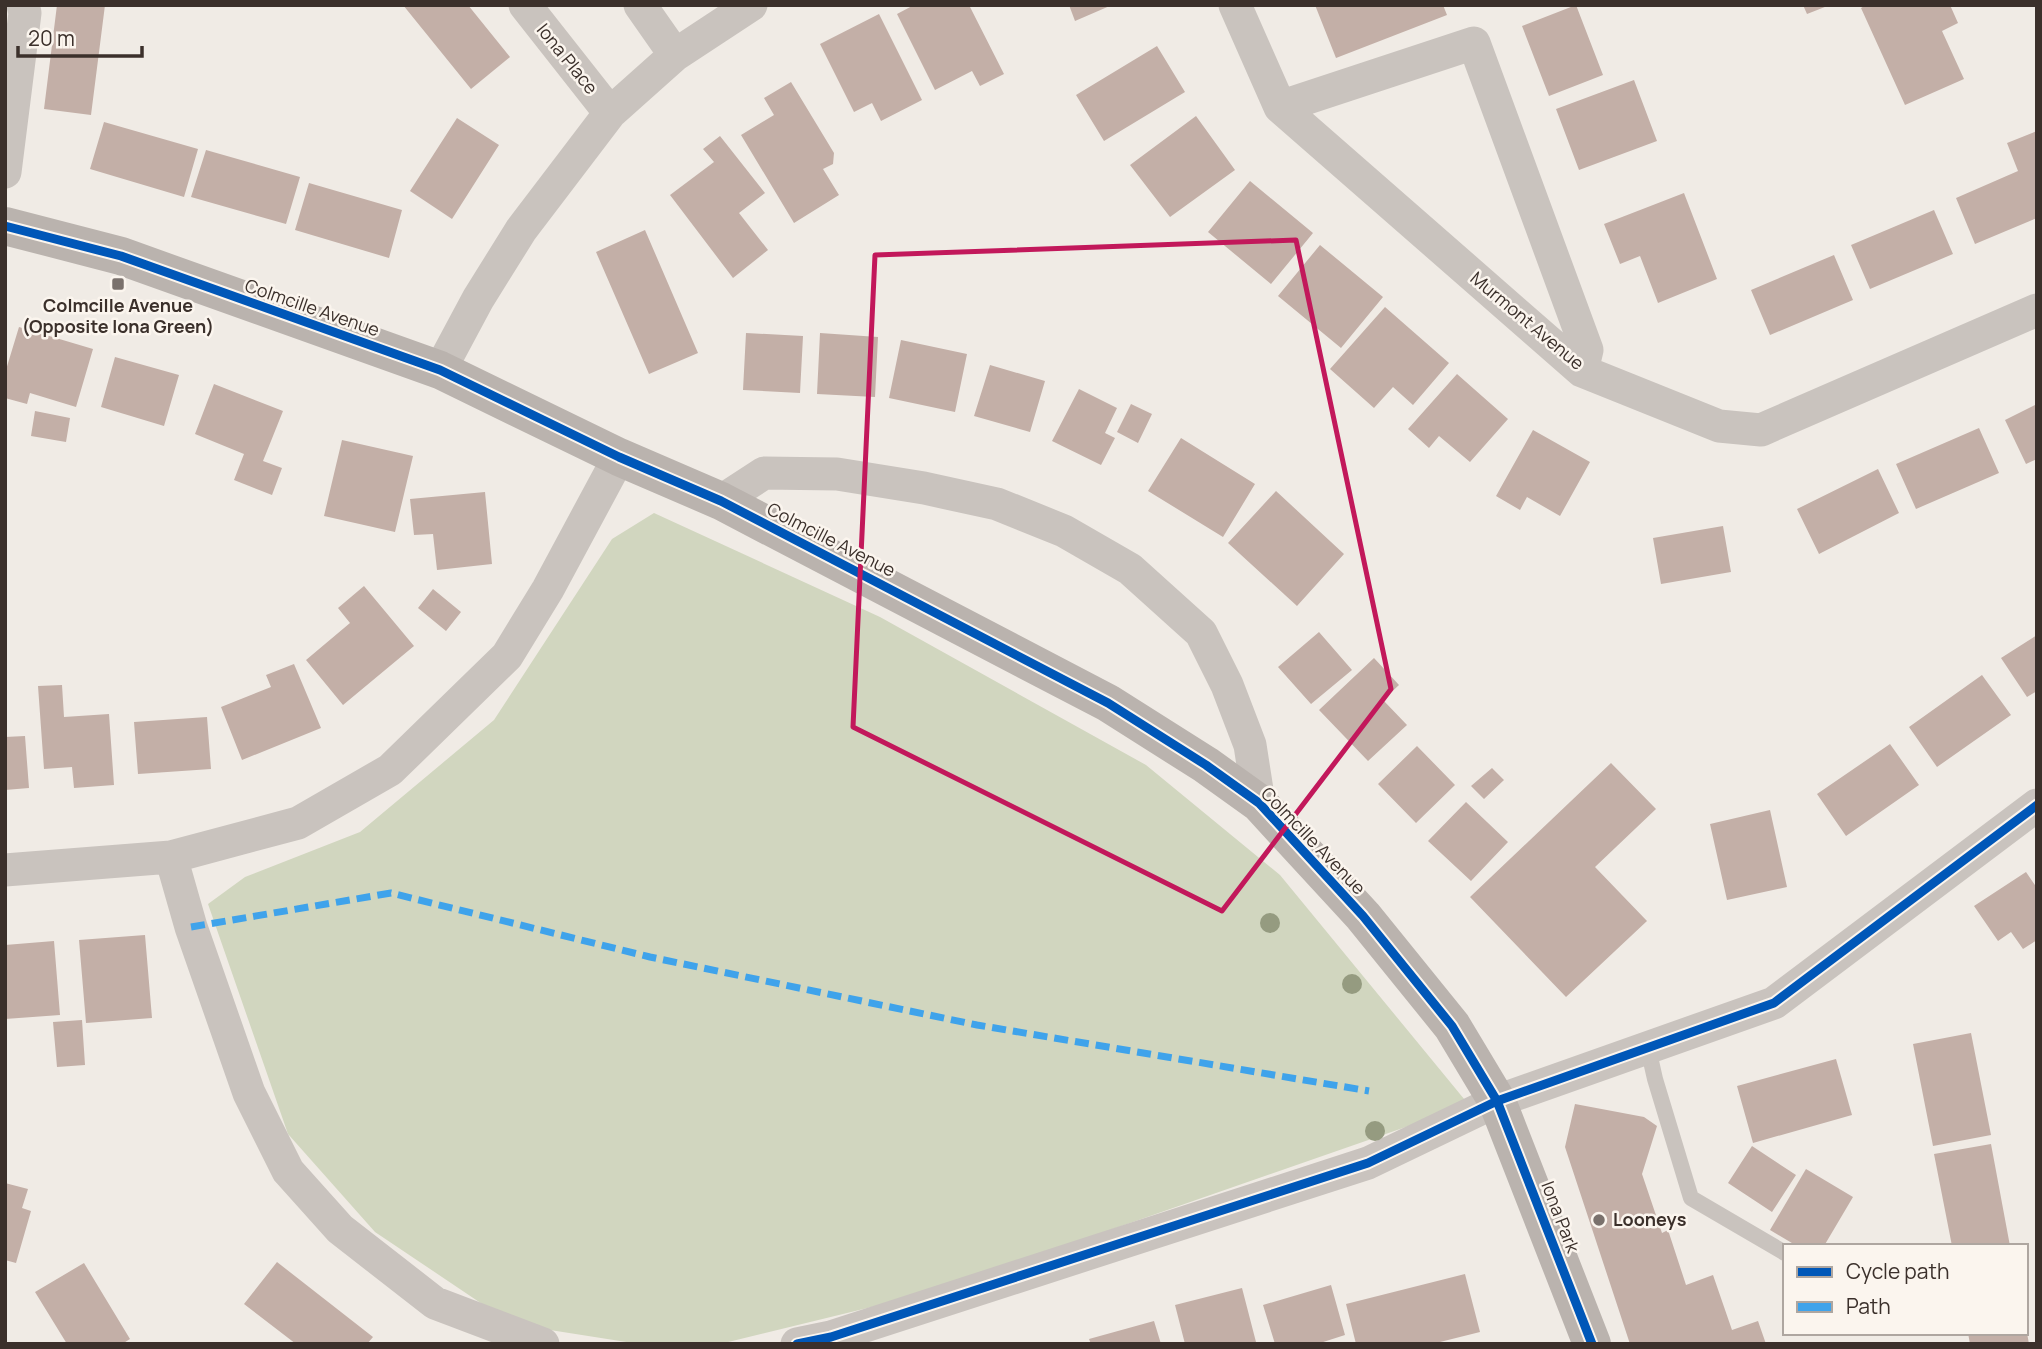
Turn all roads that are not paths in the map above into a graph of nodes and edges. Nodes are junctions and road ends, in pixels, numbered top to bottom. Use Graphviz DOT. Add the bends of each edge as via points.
graph roads {
  1 [pos="23,5"];
  2 [pos="524,5"];
  3 [pos="640,5"];
  4 [pos="751,5"];
  5 [pos="1235,5"];
  6 [pos="675,55"];
  7 [pos="1280,107"];
  8 [pos="610,113"];
  9 [pos="5,172"];
  10 [pos="5,226"];
  11 [pos="2037,310"];
  12 [pos="440,370"];
  13 [pos="1582,371"];
  14 [pos="619,457"];
  15 [pos="721,501"];
  16 [pos="1259,803"];
  17 [pos="2037,805"];
  18 [pos="171,857"];
  19 [pos="5,870"];
  20 [pos="1648,1048"];
  21 [pos="1497,1101"];
  22 [pos="1783,1252"];
  23 [pos="543,1344"];
  24 [pos="797,1344"];
  25 [pos="1592,1344"];
  1 -- 9 [label="street"];
  2 -- 8 [label="street, Iona Place"];
  3 -- 6 [label="street"];
  4 -- 6 [label="street"];
  5 -- 7 [label="street, Murmont Avenue"];
  6 -- 8 [label="street"];
  7 -- 13 [label="street, Murmont Avenue"];
  7 -- 13 [label="street" via="1474,43 1587,350"];
  8 -- 12 [label="street" via="521,230"];
  10 -- 12 [label="street, Colmcille Avenue" via="121,256"];
  11 -- 13 [label="street, Murmont Avenue" via="1760,430 1719,426"];
  12 -- 14 [label="street, Colmcille Avenue"];
  14 -- 15 [label="street, Colmcille Avenue"];
  14 -- 18 [label="street" via="507,656 390,770 298,823"];
  15 -- 16 [label="street, Colmcille Avenue" via="1108,703"];
  15 -- 16 [label="street, Colmcille Avenue" via="764,473 837,474 997,504 1065,531 1130,569 1200,633 1250,745"];
  16 -- 21 [label="street, Colmcille Avenue" via="1363,916 1452,1026"];
  17 -- 20 [label="street" via="1774,1003"];
  18 -- 19 [label="street"];
  18 -- 23 [label="street" via="248,1093 288,1171 340,1228 435,1303"];
  20 -- 21 [label="street"];
  20 -- 22 [label="lane" via="1691,1198"];
  21 -- 24 [label="street" via="1368,1163 831,1337"];
  21 -- 25 [label="street, Iona Park"];
}
